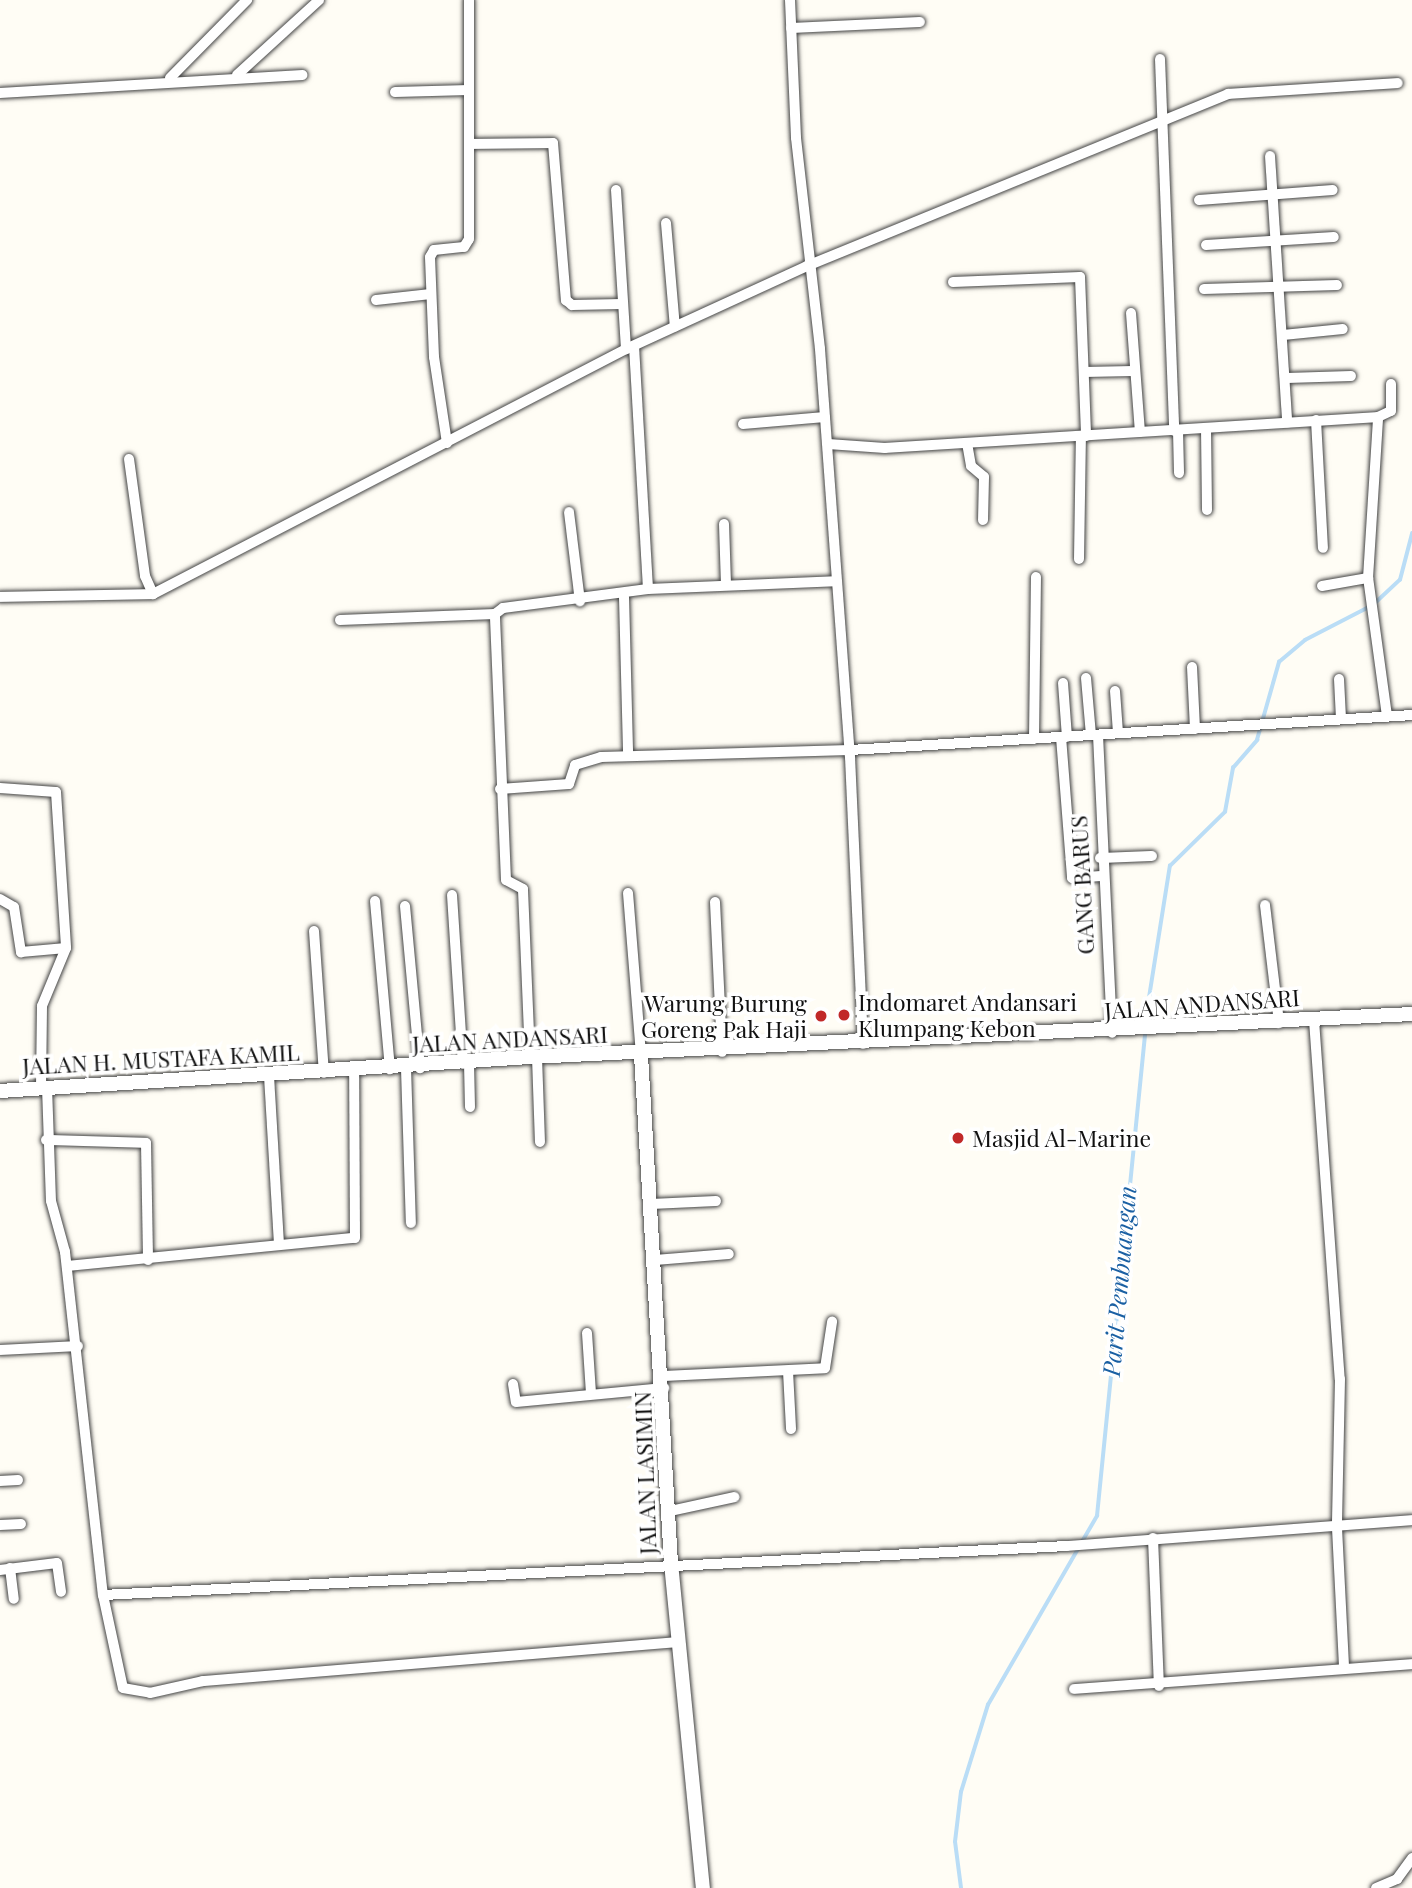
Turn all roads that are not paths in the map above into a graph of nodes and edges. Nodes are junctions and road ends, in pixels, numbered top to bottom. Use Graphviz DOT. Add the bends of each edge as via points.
graph roads {
  1 [pos="247,0"];
  2 [pos="319,0"];
  3 [pos="469,0"];
  4 [pos="790,0"];
  5 [pos="920,22"];
  6 [pos="791,27"];
  7 [pos="1160,59"];
  8 [pos="236,75"];
  9 [pos="302,75"];
  10 [pos="170,78"];
  11 [pos="1398,83"];
  12 [pos="469,90"];
  13 [pos="396,92"];
  14 [pos="0,93"];
  15 [pos="1166,128"];
  16 [pos="470,144"];
  17 [pos="1270,156"];
  18 [pos="616,190"];
  19 [pos="1333,190"];
  20 [pos="1271,196"];
  21 [pos="1199,200"];
  22 [pos="666,223"];
  23 [pos="1334,237"];
  24 [pos="1275,243"];
  25 [pos="1206,245"];
  26 [pos="807,266"];
  27 [pos="953,282"];
  28 [pos="1337,285"];
  29 [pos="1279,288"];
  30 [pos="1204,289"];
  31 [pos="431,294"];
  32 [pos="376,300"];
  33 [pos="622,304"];
  34 [pos="1131,313"];
  35 [pos="675,327"];
  36 [pos="1343,329"];
  37 [pos="1283,335"];
  38 [pos="630,347"];
  39 [pos="1133,371"];
  40 [pos="1084,372"];
  41 [pos="1351,376"];
  42 [pos="1287,378"];
  43 [pos="1391,384"];
  44 [pos="825,417"];
  45 [pos="1378,417"];
  46 [pos="1316,420"];
  47 [pos="1287,422"];
  48 [pos="743,424"];
  49 [pos="1206,428"];
  50 [pos="1176,431"];
  51 [pos="1140,432"];
  52 [pos="1083,436"];
  53 [pos="447,443"];
  54 [pos="967,443"];
  55 [pos="828,444"];
  56 [pos="129,459"];
  57 [pos="1179,472"];
  58 [pos="1207,510"];
  59 [pos="569,512"];
  60 [pos="983,520"];
  61 [pos="724,524"];
  62 [pos="1324,548"];
  63 [pos="1079,559"];
  64 [pos="1036,577"];
  65 [pos="1368,578"];
  66 [pos="835,581"];
  67 [pos="726,585"];
  68 [pos="1322,586"];
  69 [pos="648,589"];
  70 [pos="153,594"];
  71 [pos="0,597"];
  72 [pos="624,597"];
  73 [pos="580,601"];
  74 [pos="495,614"];
  75 [pos="340,620"];
  76 [pos="1192,667"];
  77 [pos="1086,678"];
  78 [pos="1339,679"];
  79 [pos="1063,683"];
  80 [pos="1115,691"];
  81 [pos="1412,715"];
  82 [pos="1387,716"];
  83 [pos="1341,719"];
  84 [pos="1195,729"];
  85 [pos="1118,733"];
  86 [pos="1095,735"];
  87 [pos="1064,737"];
  88 [pos="1034,739"];
  89 [pos="850,750"];
  90 [pos="628,755"];
  91 [pos="0,788"];
  92 [pos="499,789"];
  93 [pos="1152,856"];
  94 [pos="1100,858"];
  95 [pos="1101,876"];
  96 [pos="628,893"];
  97 [pos="452,895"];
  98 [pos="0,899"];
  99 [pos="375,901"];
  100 [pos="715,902"];
  101 [pos="1265,905"];
  102 [pos="405,906"];
  103 [pos="314,931"];
  104 [pos="66,948"];
  105 [pos="1412,1014"];
  106 [pos="1314,1020"];
  107 [pos="1279,1023"];
  108 [pos="1112,1033"];
  109 [pos="863,1044"];
  110 [pos="722,1052"];
  111 [pos="641,1055"];
  112 [pos="534,1057"];
  113 [pos="466,1063"];
  114 [pos="413,1068"];
  115 [pos="390,1069"];
  116 [pos="354,1071"];
  117 [pos="324,1073"];
  118 [pos="269,1076"];
  119 [pos="44,1087"];
  120 [pos="0,1091"];
  121 [pos="470,1107"];
  122 [pos="46,1140"];
  123 [pos="540,1142"];
  124 [pos="716,1201"];
  125 [pos="651,1204"];
  126 [pos="411,1223"];
  127 [pos="279,1242"];
  128 [pos="729,1254"];
  129 [pos="148,1259"];
  130 [pos="655,1260"];
  131 [pos="67,1266"];
  132 [pos="832,1322"];
  133 [pos="587,1334"];
  134 [pos="78,1346"];
  135 [pos="0,1350"];
  136 [pos="788,1371"];
  137 [pos="664,1382"];
  138 [pos="513,1384"];
  139 [pos="591,1394"];
  140 [pos="791,1429"];
  141 [pos="18,1480"];
  142 [pos="0,1481"];
  143 [pos="735,1497"];
  144 [pos="670,1511"];
  145 [pos="1412,1520"];
  146 [pos="20,1524"];
  147 [pos="0,1525"];
  148 [pos="1337,1528"];
  149 [pos="1153,1538"];
  150 [pos="671,1563"];
  151 [pos="5,1569"];
  152 [pos="61,1592"];
  153 [pos="103,1595"];
  154 [pos="14,1599"];
  155 [pos="679,1642"];
  156 [pos="1412,1664"];
  157 [pos="1344,1667"];
  158 [pos="1159,1686"];
  159 [pos="1074,1689"];
  160 [pos="1412,1857"];
  161 [pos="703,1888"];
  162 [pos="1376,1888"];
  1 -- 10 [label="street"];
  2 -- 8 [label="street"];
  3 -- 12 [label="street"];
  4 -- 6 [label="street"];
  5 -- 6 [label="street"];
  6 -- 26 [label="street"];
  7 -- 15 [label="street"];
  8 -- 9 [label="street"];
  8 -- 10 [label="street"];
  10 -- 14 [label="street"];
  11 -- 15 [label="street" via="1228,94"];
  12 -- 13 [label="street"];
  12 -- 16 [label="street"];
  15 -- 26 [label="street"];
  15 -- 50 [label="street"];
  16 -- 31 [label="street" via="469,239 464,247 430,253"];
  16 -- 33 [label="street" via="553,143 566,300 572,305"];
  17 -- 20 [label="street"];
  18 -- 33 [label="street"];
  19 -- 20 [label="street"];
  20 -- 21 [label="street"];
  20 -- 24 [label="street"];
  22 -- 35 [label="street"];
  23 -- 24 [label="street"];
  24 -- 25 [label="street"];
  24 -- 29 [label="street"];
  26 -- 35 [label="street"];
  26 -- 44 [label="street"];
  27 -- 40 [label="street" via="1080,277"];
  28 -- 29 [label="street"];
  29 -- 30 [label="street"];
  29 -- 37 [label="street"];
  31 -- 32 [label="street"];
  31 -- 53 [label="street"];
  33 -- 38 [label="street"];
  34 -- 39 [label="street"];
  35 -- 38 [label="street"];
  36 -- 37 [label="street"];
  37 -- 42 [label="street"];
  38 -- 53 [label="street"];
  38 -- 69 [label="street"];
  39 -- 40 [label="street"];
  39 -- 51 [label="street"];
  40 -- 52 [label="street"];
  41 -- 42 [label="street"];
  42 -- 47 [label="street"];
  43 -- 45 [label="street" via="1391,411"];
  44 -- 48 [label="street"];
  44 -- 55 [label="street"];
  45 -- 46 [label="street"];
  45 -- 65 [label="street"];
  46 -- 47 [label="street"];
  46 -- 62 [label="street"];
  47 -- 49 [label="street"];
  49 -- 50 [label="street"];
  49 -- 58 [label="street"];
  50 -- 51 [label="street"];
  50 -- 57 [label="street"];
  51 -- 52 [label="street"];
  52 -- 54 [label="street"];
  52 -- 63 [label="street"];
  53 -- 70 [label="street"];
  54 -- 55 [label="street" via="842,449"];
  54 -- 60 [label="street" via="971,466 984,477"];
  55 -- 66 [label="street"];
  56 -- 70 [label="street" via="145,576"];
  59 -- 73 [label="street"];
  61 -- 67 [label="street"];
  64 -- 88 [label="street"];
  65 -- 68 [label="street"];
  65 -- 82 [label="street" via="1376,604"];
  66 -- 67 [label="street"];
  66 -- 89 [label="street"];
  67 -- 69 [label="street"];
  69 -- 72 [label="street"];
  70 -- 71 [label="street"];
  72 -- 73 [label="street"];
  72 -- 90 [label="street"];
  73 -- 74 [label="street" via="503,608"];
  74 -- 75 [label="street"];
  74 -- 92 [label="street"];
  76 -- 84 [label="street"];
  77 -- 86 [label="street, GANG BARUS"];
  78 -- 83 [label="street"];
  79 -- 87 [label="street"];
  80 -- 85 [label="street"];
  81 -- 82 [label="street"];
  82 -- 83 [label="street"];
  83 -- 84 [label="street"];
  84 -- 85 [label="street"];
  85 -- 86 [label="street"];
  86 -- 87 [label="street"];
  86 -- 94 [label="street, GANG BARUS"];
  87 -- 88 [label="street"];
  87 -- 95 [label="street" via="1072,878"];
  88 -- 89 [label="street"];
  89 -- 90 [label="street"];
  89 -- 109 [label="street"];
  90 -- 92 [label="street" via="575,765 569,783"];
  91 -- 104 [label="street" via="56,792"];
  92 -- 112 [label="street" via="506,880 523,889"];
  93 -- 94 [label="street"];
  94 -- 95 [label="street, GANG BARUS"];
  95 -- 108 [label="street, GANG BARUS"];
  96 -- 111 [label="street"];
  97 -- 113 [label="street"];
  98 -- 104 [label="street" via="15,907 20,952"];
  99 -- 115 [label="street"];
  100 -- 110 [label="street"];
  101 -- 107 [label="street"];
  102 -- 114 [label="street"];
  103 -- 117 [label="street"];
  104 -- 119 [label="street" via="42,1006"];
  105 -- 106 [label="street, JALAN ANDANSARI"];
  106 -- 107 [label="street, JALAN ANDANSARI"];
  106 -- 148 [label="street" via="1340,1378"];
  107 -- 108 [label="street, JALAN ANDANSARI"];
  108 -- 109 [label="street, JALAN ANDANSARI"];
  109 -- 110 [label="street, JALAN ANDANSARI"];
  110 -- 111 [label="street, JALAN ANDANSARI"];
  111 -- 112 [label="street, JALAN ANDANSARI"];
  111 -- 125 [label="street, JALAN LASIMIN"];
  112 -- 113 [label="street, JALAN ANDANSARI"];
  112 -- 123 [label="street"];
  113 -- 114 [label="street, JALAN ANDANSARI"];
  113 -- 121 [label="street"];
  114 -- 115 [label="street, JALAN ANDANSARI"];
  114 -- 126 [label="street"];
  115 -- 116 [label="street, JALAN ANDANSARI"];
  116 -- 117 [label="street, JALAN ANDANSARI"];
  116 -- 127 [label="street" via="358,1230 346,1240"];
  117 -- 118 [label="street, JALAN H. MUSTAFA KAMIL"];
  118 -- 119 [label="street, JALAN H. MUSTAFA KAMIL"];
  118 -- 127 [label="street"];
  119 -- 120 [label="street, JALAN H. MUSTAFA KAMIL"];
  119 -- 122 [label="street"];
  122 -- 129 [label="street" via="146,1143"];
  122 -- 131 [label="street"];
  124 -- 125 [label="street"];
  125 -- 130 [label="street, JALAN LASIMIN"];
  127 -- 129 [label="street"];
  128 -- 130 [label="street"];
  129 -- 131 [label="street"];
  130 -- 137 [label="street, JALAN LASIMIN"];
  131 -- 134 [label="street"];
  132 -- 136 [label="street" via="830,1364"];
  133 -- 139 [label="street"];
  134 -- 135 [label="street"];
  134 -- 153 [label="street"];
  136 -- 137 [label="street"];
  136 -- 140 [label="street"];
  137 -- 139 [label="street"];
  137 -- 144 [label="street, JALAN LASIMIN"];
  138 -- 139 [label="street" via="516,1402"];
  141 -- 142 [label="street"];
  143 -- 144 [label="street"];
  144 -- 150 [label="street, JALAN LASIMIN"];
  145 -- 148 [label="street"];
  146 -- 147 [label="street"];
  148 -- 149 [label="street"];
  148 -- 157 [label="street"];
  149 -- 150 [label="street" via="1067,1546"];
  149 -- 158 [label="street"];
  150 -- 153 [label="street"];
  150 -- 155 [label="street, JALAN LASIMIN"];
  151 -- 152 [label="street" via="57,1563"];
  151 -- 154 [label="street"];
  153 -- 155 [label="street" via="120,1682 132,1694 203,1681"];
  155 -- 161 [label="street, JALAN LASIMIN"];
  156 -- 157 [label="street"];
  157 -- 158 [label="street"];
  158 -- 159 [label="street"];
  160 -- 162 [label="street" via="1397,1879"];
}
